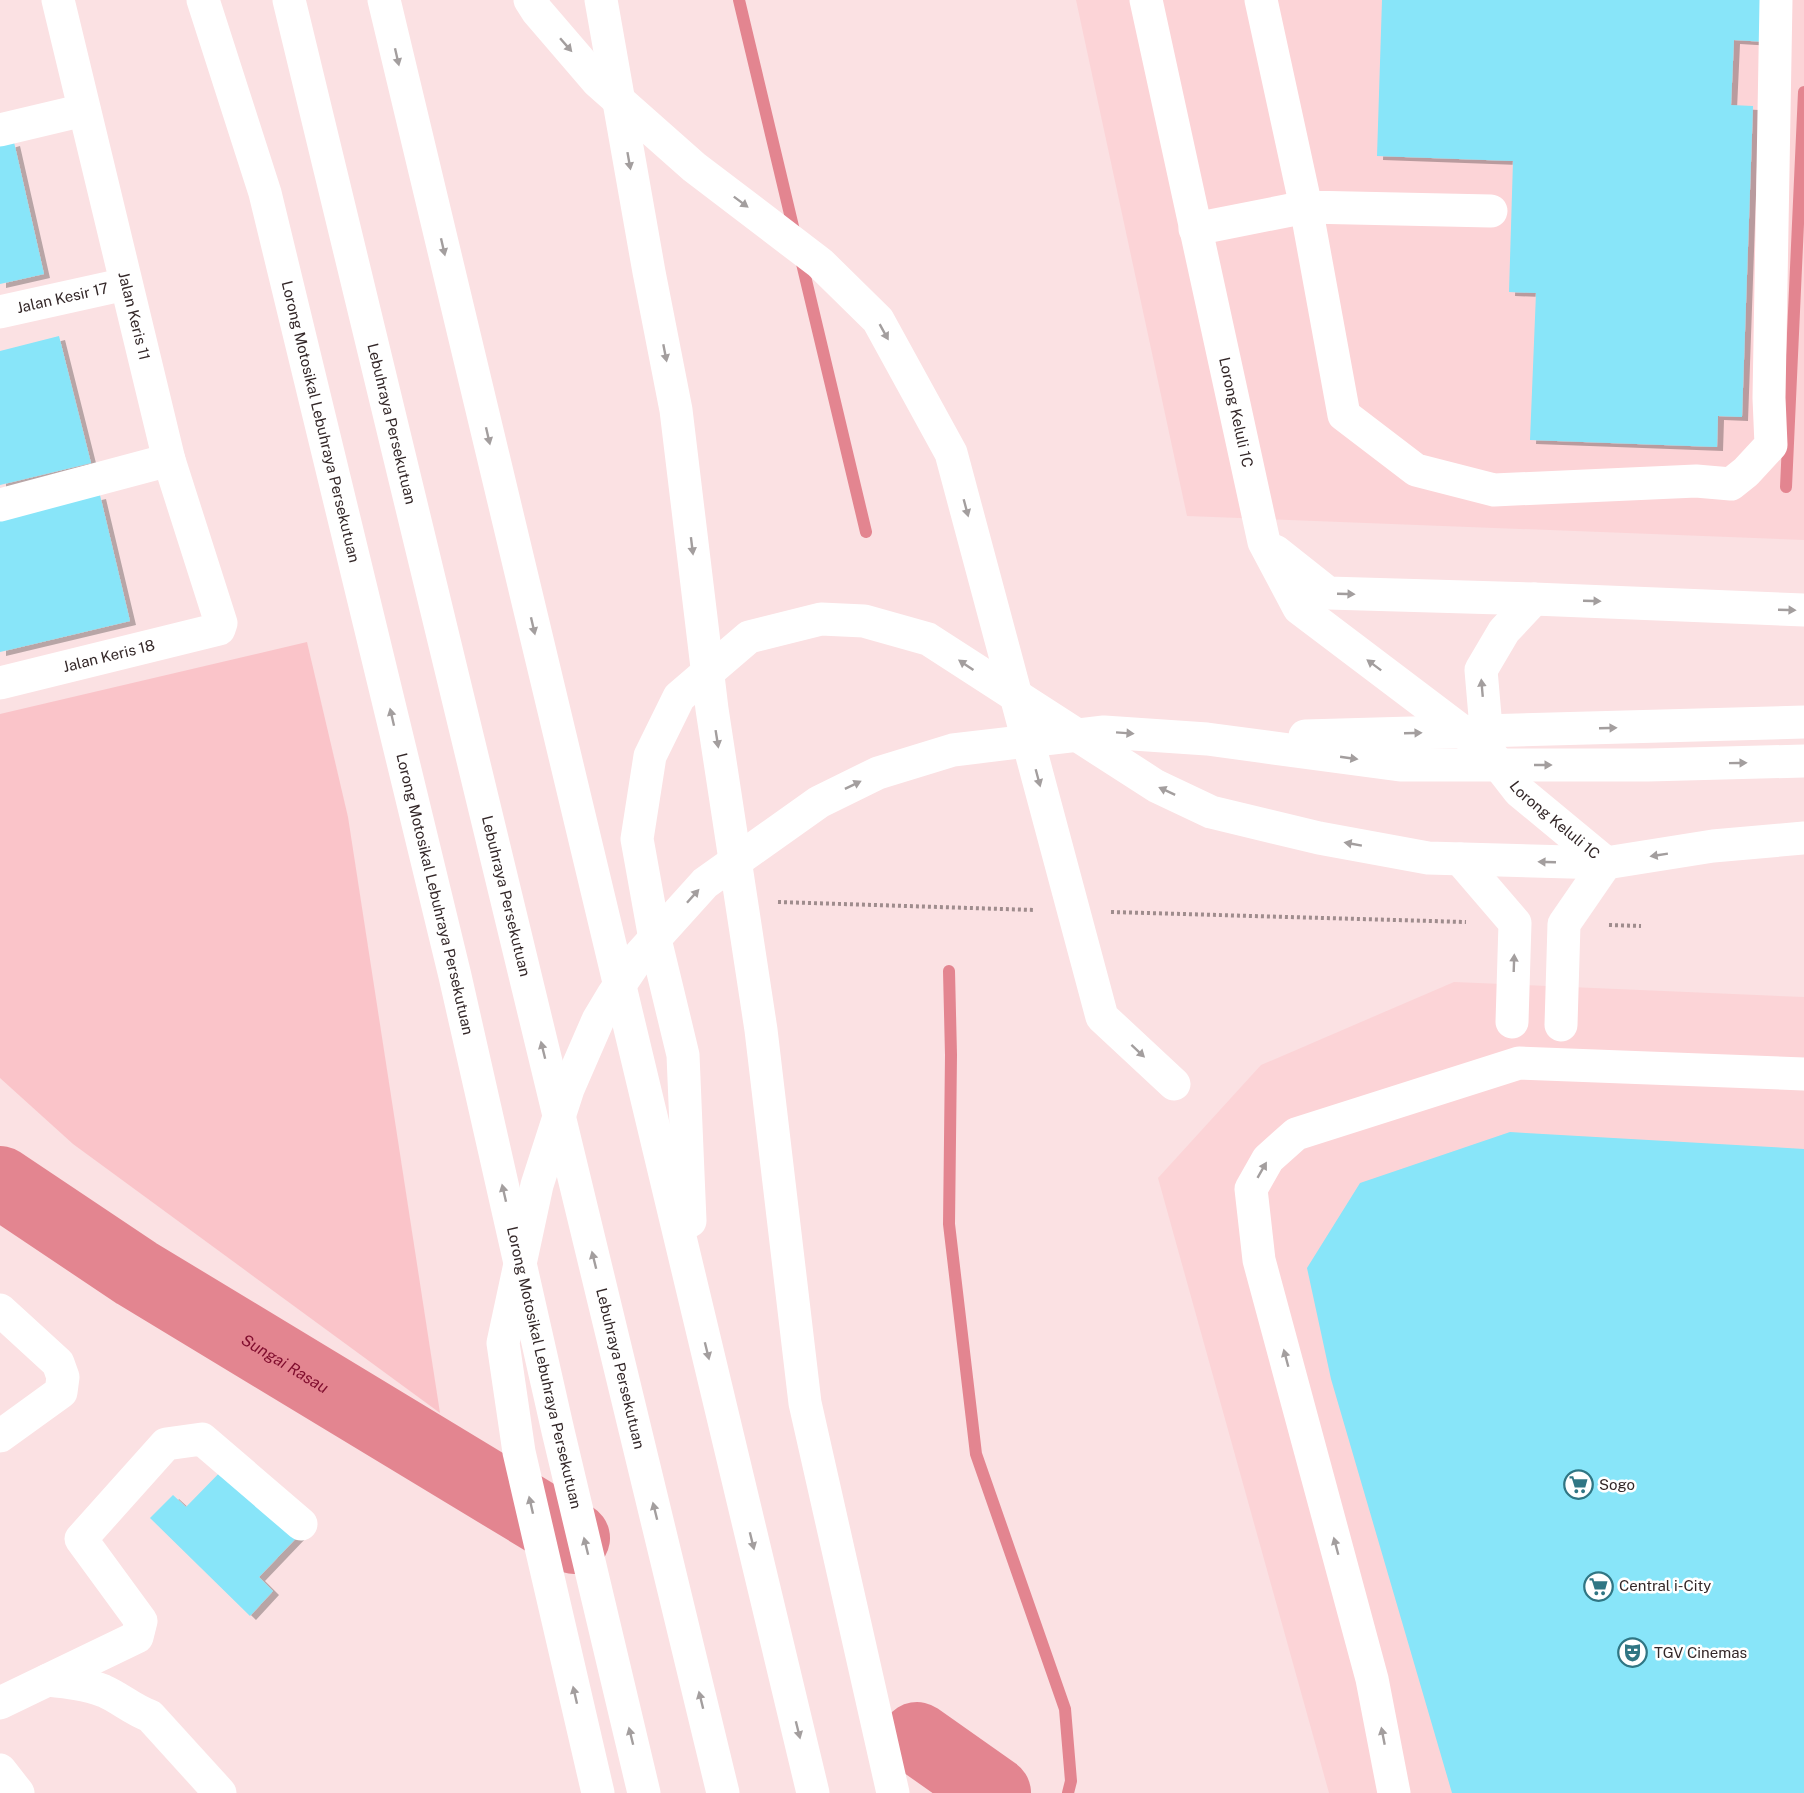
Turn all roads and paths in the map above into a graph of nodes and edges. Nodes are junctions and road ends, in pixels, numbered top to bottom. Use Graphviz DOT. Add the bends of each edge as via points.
graph roads {
  1 [pos="58,0"];
  2 [pos="203,0"];
  3 [pos="289,0"];
  4 [pos="384,0"];
  5 [pos="530,0"];
  6 [pos="601,0"];
  7 [pos="1146,0"];
  8 [pos="1261,0"];
  9 [pos="1776,0"];
  10 [pos="84,110"];
  11 [pos="0,130"];
  12 [pos="1306,207"];
  13 [pos="1491,211"];
  14 [pos="1195,229"];
  15 [pos="126,284"];
  16 [pos="0,312"];
  17 [pos="169,460"];
  18 [pos="0,505"];
  19 [pos="1264,542"];
  20 [pos="1534,599"];
  21 [pos="1804,610"];
  22 [pos="219,629"];
  23 [pos="0,683"];
  24 [pos="1804,722"];
  25 [pos="1207,739"];
  26 [pos="1488,751"];
  27 [pos="1804,761"];
  28 [pos="1804,838"];
  29 [pos="1713,846"];
  30 [pos="1460,859"];
  31 [pos="1804,859"];
  32 [pos="1606,864"];
  33 [pos="769,902"];
  34 [pos="1038,910"];
  35 [pos="1110,912"];
  36 [pos="1515,923"];
  37 [pos="1564,924"];
  38 [pos="1641,926"];
  39 [pos="1512,1022"];
  40 [pos="1561,1025"];
  41 [pos="1804,1074"];
  42 [pos="1174,1084"];
  43 [pos="693,1294"];
  44 [pos="0,1310"];
  45 [pos="3,1426"];
  46 [pos="301,1524"];
  47 [pos="48,1680"];
  48 [pos="0,1703"];
  49 [pos="715,1757"];
  50 [pos="0,1770"];
  51 [pos="18,1793"];
  52 [pos="220,1793"];
  53 [pos="598,1793"];
  54 [pos="644,1793"];
  55 [pos="716,1793"];
  56 [pos="723,1793"];
  57 [pos="813,1793"];
  58 [pos="893,1793"];
  59 [pos="1394,1793"];
  1 -- 10 [label="main road, Jalan Keris 11"];
  54 -- 2 [label="main road, Lorong Motosikal Lebuhraya Persekutuan, one-way" via="455,976 282,262 265,193"];
  49 -- 3 [label="main road, Lebuhraya Persekutuan, one-way"];
  4 -- 43 [label="main road, one-way"];
  5 -- 42 [label="main road, one-way" via="598,82 694,167 820,263 878,320 951,453 1102,1017"];
  6 -- 58 [label="main road, one-way" via="676,410 712,709 761,1030 805,1403"];
  7 -- 14 [label="main road, Lorong Keluli 1C"];
  8 -- 12 [label="main road"];
  9 -- 12 [label="main road" via="1771,445 1731,484 1696,481 1494,490 1416,470 1344,416"];
  10 -- 11 [label="main road"];
  10 -- 15 [label="main road, Jalan Keris 11"];
  12 -- 13 [label="main road"];
  12 -- 14 [label="main road"];
  14 -- 19 [label="main road, Lorong Keluli 1C"];
  15 -- 16 [label="main road, Jalan Kesir 17"];
  15 -- 17 [label="main road, Jalan Keris 11"];
  17 -- 18 [label="main road"];
  17 -- 22 [label="main road, Jalan Keris 11" via="220,618"];
  19 -- 20 [label="main road, one-way" via="1328,593"];
  26 -- 19 [label="main road, Lorong Keluli 1C, one-way" via="1299,608"];
  20 -- 21 [label="main road, one-way"];
  26 -- 20 [label="main road, one-way" via="1481,670 1504,631"];
  22 -- 23 [label="main road, Jalan Keris 18"];
  25 -- 24 [label="main road, one-way"];
  25 -- 27 [label="main road, one-way" via="1400,765"];
  53 -- 25 [label="main road, one-way" via="519,1452 503,1343 537,1185 568,1089 598,1020 640,955 705,883 819,802 878,773 953,750 1104,732"];
  26 -- 32 [label="main road, Lorong Keluli 1C" via="1519,791"];
  28 -- 29 [label="main road, Lorong Keluli 1C"];
  29 -- 31 [label="main road"];
  29 -- 32 [label="main road, Lorong Keluli 1C, one-way"];
  32 -- 30 [label="main road, one-way"];
  30 -- 36 [label="main road"];
  30 -- 43 [label="main road, one-way" via="1428,858 1319,838 1211,812 1156,786 928,639 864,621 821,619 749,637 679,697 650,756 637,839 655,939 683,1054"];
  32 -- 37 [label="main road"];
  33 -- 34 [label="path"];
  35 -- 36 [label="path"];
  39 -- 36 [label="main road, one-way"];
  37 -- 38 [label="path"];
  37 -- 40 [label="main road"];
  59 -- 41 [label="main road, one-way" via="1372,1679 1259,1260 1251,1189 1268,1159 1296,1134 1519,1063"];
  43 -- 57 [label="main road, one-way"];
  44 -- 45 [label="main road" via="58,1363 63,1377 61,1392"];
  46 -- 47 [label="main road" via="202,1439 166,1444 81,1539 141,1621 137,1637"];
  47 -- 48 [label="main road"];
  47 -- 52 [label="main road" via="105,1691 150,1716"];
  49 -- 55 [label="main road"];
  49 -- 56 [label="main road, Lebuhraya Persekutuan"];
  50 -- 51 [label="main road"];
}
